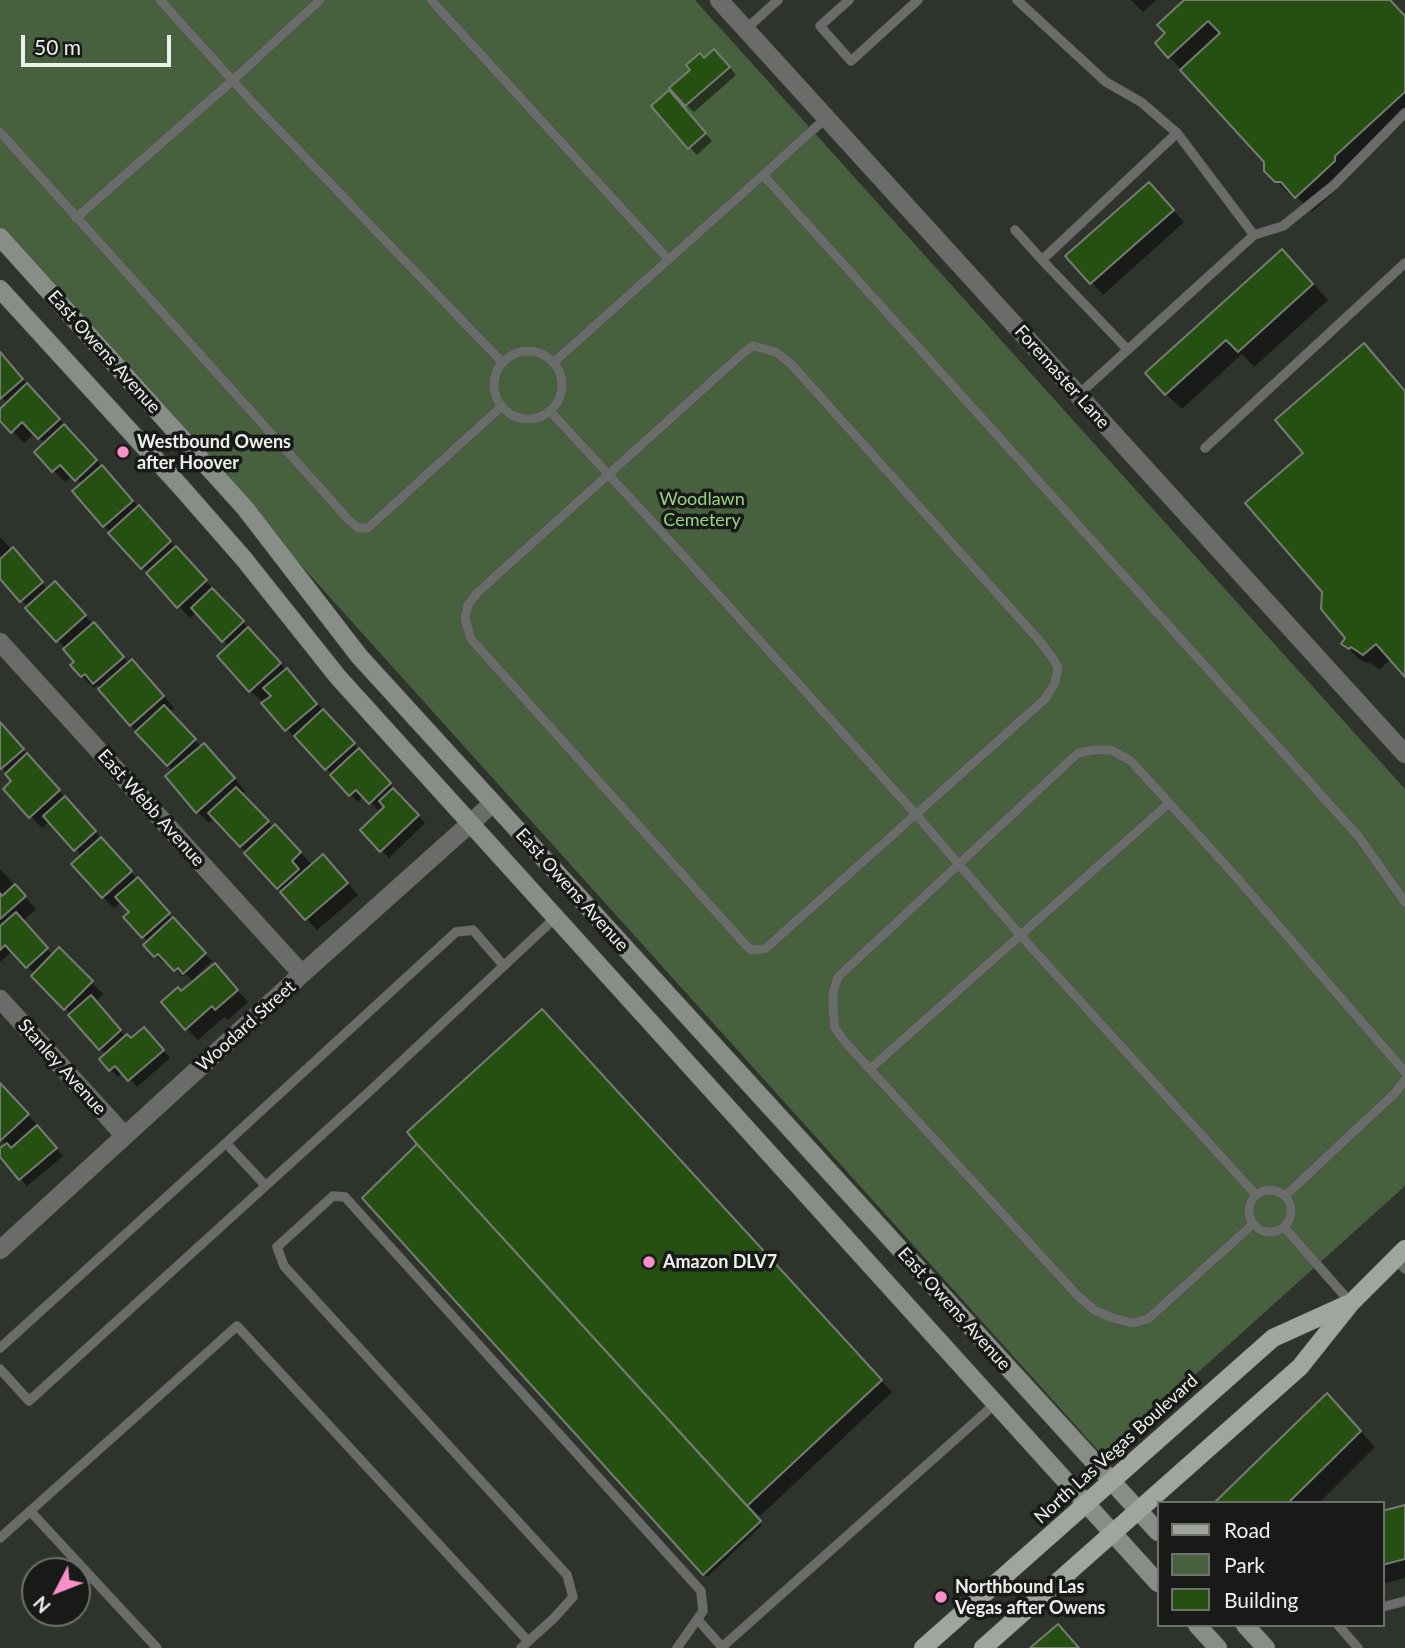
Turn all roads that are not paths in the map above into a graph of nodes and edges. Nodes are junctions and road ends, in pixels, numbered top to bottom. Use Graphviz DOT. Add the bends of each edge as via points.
graph roads {
  1 [pos="160,0"];
  2 [pos="320,0"];
  3 [pos="430,0"];
  4 [pos="719,0"];
  5 [pos="778,0"];
  6 [pos="849,0"];
  7 [pos="918,0"];
  8 [pos="1017,0"];
  9 [pos="746,29"];
  10 [pos="232,80"];
  11 [pos="1405,113"];
  12 [pos="826,118"];
  13 [pos="0,132"];
  14 [pos="1177,133"];
  15 [pos="762,175"];
  16 [pos="76,218"];
  17 [pos="1015,230"];
  18 [pos="1254,235"];
  19 [pos="0,237"];
  20 [pos="667,259"];
  21 [pos="1042,260"];
  22 [pos="1404,268"];
  23 [pos="0,289"];
  24 [pos="1127,349"];
  25 [pos="554,362"];
  26 [pos="503,363"];
  27 [pos="1078,395"];
  28 [pos="502,406"];
  29 [pos="550,411"];
  30 [pos="1205,448"];
  31 [pos="609,475"];
  32 [pos="0,642"];
  33 [pos="1405,754"];
  34 [pos="493,803"];
  35 [pos="1169,803"];
  36 [pos="916,815"];
  37 [pos="471,823"];
  38 [pos="959,864"];
  39 [pos="1405,902"];
  40 [pos="555,917"];
  41 [pos="1021,936"];
  42 [pos="504,966"];
  43 [pos="302,974"];
  44 [pos="0,999"];
  45 [pos="870,1069"];
  46 [pos="1405,1072"];
  47 [pos="1405,1080"];
  48 [pos="125,1136"];
  49 [pos="226,1143"];
  50 [pos="265,1185"];
  51 [pos="1256,1195"];
  52 [pos="1285,1196"];
  53 [pos="1253,1224"];
  54 [pos="1284,1227"];
  55 [pos="0,1250"];
  56 [pos="1402,1259"];
  57 [pos="1351,1303"];
  58 [pos="0,1348"];
  59 [pos="0,1369"];
  60 [pos="995,1404"];
  61 [pos="1112,1482"];
  62 [pos="1086,1503"];
  63 [pos="30,1511"];
  64 [pos="1139,1511"];
  65 [pos="1156,1530"];
  66 [pos="1113,1534"];
  67 [pos="0,1538"];
  68 [pos="1156,1581"];
  69 [pos="1405,1601"];
  70 [pos="1384,1606"];
  71 [pos="698,1620"];
  72 [pos="1199,1627"];
  73 [pos="1247,1627"];
  74 [pos="1340,1627"];
  75 [pos="524,1645"];
  76 [pos="722,1647"];
  77 [pos="157,1648"];
  78 [pos="677,1648"];
  79 [pos="923,1648"];
  80 [pos="983,1648"];
  81 [pos="1218,1648"];
  82 [pos="1266,1648"];
  83 [pos="1358,1648"];
  1 -- 10 [label="lane"];
  2 -- 10 [label="lane"];
  3 -- 20 [label="lane"];
  4 -- 9 [label="street, Foremaster Lane"];
  5 -- 9 [label="lane"];
  6 -- 7 [label="lane" via="820,26 851,61"];
  8 -- 14 [label="lane" via="1106,82 1141,102"];
  9 -- 12 [label="street, Foremaster Lane"];
  10 -- 16 [label="lane"];
  10 -- 26 [label="lane"];
  11 -- 18 [label="lane" via="1334,185 1283,226"];
  12 -- 15 [label="lane"];
  12 -- 27 [label="street, Foremaster Lane"];
  13 -- 16 [label="lane"];
  14 -- 18 [label="lane"];
  14 -- 21 [label="lane"];
  15 -- 20 [label="lane"];
  15 -- 39 [label="lane" via="1359,837"];
  16 -- 28 [label="lane" via="358,528 368,528"];
  17 -- 21 [label="lane"];
  18 -- 24 [label="lane"];
  19 -- 34 [label="main road, East Owens Avenue" via="245,508 359,656"];
  20 -- 25 [label="lane"];
  21 -- 24 [label="lane"];
  22 -- 30 [label="lane"];
  23 -- 37 [label="main road, East Owens Avenue" via="244,559 338,677"];
  24 -- 27 [label="lane"];
  25 -- 26 [label="lane" via="544,355 522,352"];
  25 -- 29 [label="lane" via="562,393"];
  26 -- 28 [label="lane" via="495,384"];
  27 -- 33 [label="street, Foremaster Lane"];
  28 -- 29 [label="lane" via="520,418 541,417"];
  29 -- 31 [label="lane"];
  31 -- 36 [label="lane"];
  31 -- 36 [label="lane" via="753,346 776,352 800,374 1038,639 1058,668 1045,699"];
  31 -- 36 [label="lane" via="477,593 465,620 471,639 743,942 751,950 765,949"];
  32 -- 43 [label="street, East Webb Avenue"];
  34 -- 37 [label="street, Woodard Street"];
  34 -- 61 [label="main road, East Owens Avenue"];
  35 -- 38 [label="lane" via="1131,761 1111,750 1078,753"];
  35 -- 41 [label="lane"];
  35 -- 46 [label="lane"];
  36 -- 38 [label="lane"];
  37 -- 40 [label="main road, East Owens Avenue"];
  37 -- 43 [label="street, Woodard Street"];
  38 -- 41 [label="lane"];
  38 -- 45 [label="lane" via="838,977 833,992 835,1028"];
  40 -- 42 [label="lane"];
  40 -- 60 [label="main road, East Owens Avenue"];
  41 -- 45 [label="lane"];
  41 -- 51 [label="lane"];
  42 -- 49 [label="lane" via="473,930 456,932"];
  42 -- 50 [label="lane"];
  43 -- 48 [label="street, Woodard Street"];
  44 -- 48 [label="street, Stanley Avenue"];
  45 -- 53 [label="lane" via="1078,1296 1113,1318 1133,1323 1148,1319"];
  47 -- 52 [label="lane"];
  48 -- 55 [label="street, Woodard Street"];
  49 -- 50 [label="lane"];
  49 -- 58 [label="lane"];
  50 -- 59 [label="lane" via="29,1401"];
  51 -- 52 [label="lane" via="1272,1190"];
  51 -- 53 [label="lane" via="1249,1211"];
  52 -- 54 [label="lane" via="1291,1215"];
  53 -- 54 [label="lane" via="1272,1232"];
  54 -- 57 [label="lane"];
  56 -- 57 [label="main road, North Las Vegas Boulevard"];
  57 -- 61 [label="main road, North Las Vegas Boulevard" via="1273,1338"];
  57 -- 64 [label="main road, North Las Vegas Boulevard" via="1300,1367"];
  60 -- 62 [label="main road, East Owens Avenue"];
  60 -- 76 [label="lane"];
  61 -- 62 [label="main road, North Las Vegas Boulevard"];
  61 -- 64 [label="main road, East Owens Avenue"];
  62 -- 66 [label="main road, East Owens Avenue"];
  62 -- 79 [label="main road, North Las Vegas Boulevard"];
  63 -- 67 [label="lane"];
  63 -- 75 [label="lane" via="237,1326"];
  63 -- 77 [label="lane"];
  64 -- 65 [label="main road, East Owens Avenue"];
  64 -- 66 [label="main road, North Las Vegas Boulevard"];
  66 -- 68 [label="main road, East Owens Avenue"];
  66 -- 80 [label="main road, North Las Vegas Boulevard"];
  69 -- 70 [label="lane"];
  71 -- 75 [label="lane" via="703,1611 701,1591 345,1197 333,1196 277,1247 284,1266 567,1575 573,1597"];
  71 -- 76 [label="lane"];
  71 -- 78 [label="lane"];
  72 -- 81 [label="main road"];
  73 -- 82 [label="main road"];
  74 -- 83 [label="lane"];
}
